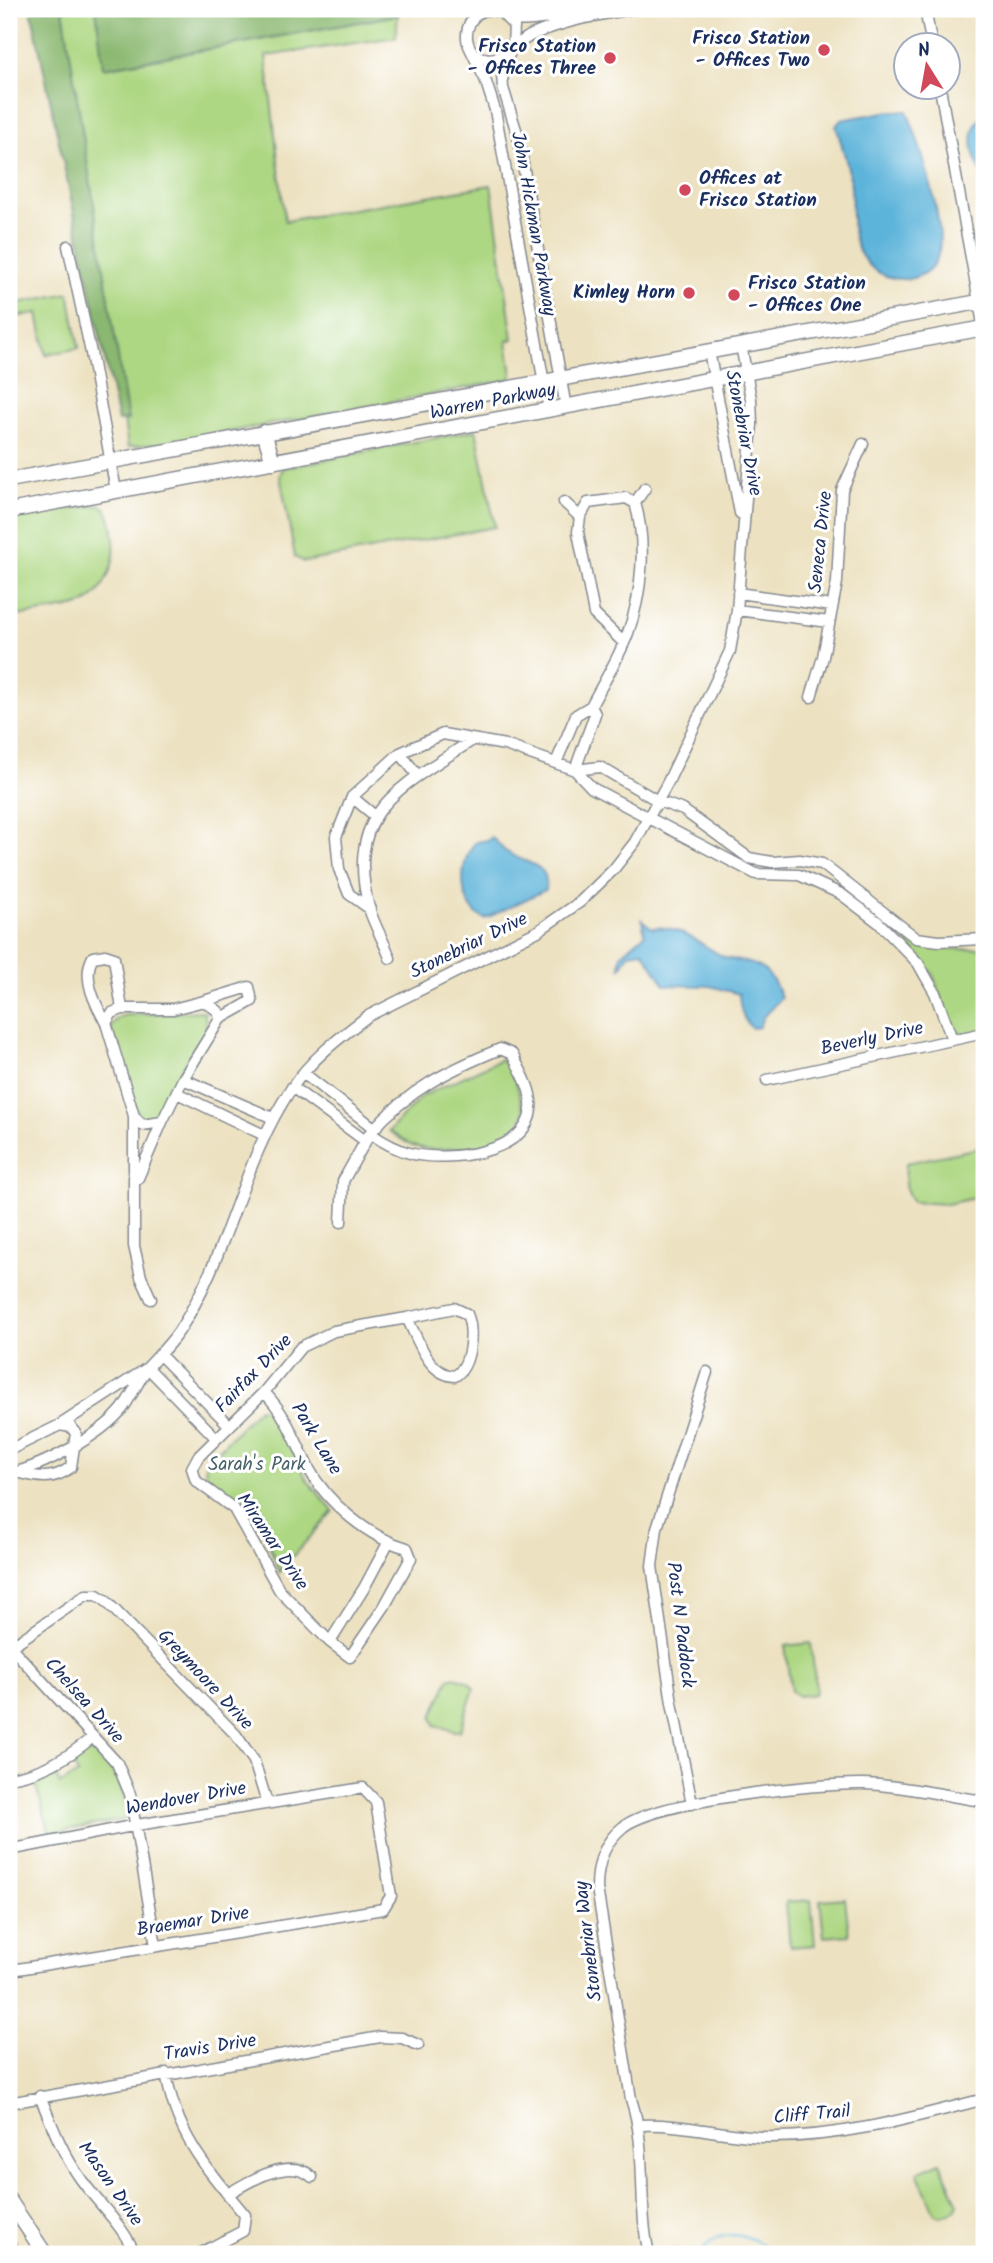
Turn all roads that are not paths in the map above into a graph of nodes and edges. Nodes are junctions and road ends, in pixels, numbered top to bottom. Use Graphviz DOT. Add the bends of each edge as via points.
graph roads {
  1 [pos="474,9"];
  2 [pos="632,9"];
  3 [pos="925,9"];
  4 [pos="509,16"];
  5 [pos="572,19"];
  6 [pos="468,23"];
  7 [pos="929,32"];
  8 [pos="513,46"];
  9 [pos="470,48"];
  10 [pos="943,102"];
  11 [pos="521,153"];
  12 [pos="503,156"];
  13 [pos="68,246"];
  14 [pos="981,301"];
  15 [pos="984,328"];
  16 [pos="741,345"];
  17 [pos="709,351"];
  18 [pos="746,373"];
  19 [pos="561,378"];
  20 [pos="715,379"];
  21 [pos="543,381"];
  22 [pos="566,408"];
  23 [pos="549,411"];
  24 [pos="264,432"];
  25 [pos="751,442"];
  26 [pos="727,443"];
  27 [pos="863,444"];
  28 [pos="109,461"];
  29 [pos="273,462"];
  30 [pos="9,480"];
  31 [pos="645,488"];
  32 [pos="116,491"];
  33 [pos="564,502"];
  34 [pos="635,503"];
  35 [pos="9,511"];
  36 [pos="580,517"];
  37 [pos="742,522"];
  38 [pos="738,593"];
  39 [pos="832,606"];
  40 [pos="737,610"];
  41 [pos="829,622"];
  42 [pos="623,642"];
  43 [pos="811,697"];
  44 [pos="591,706"];
  45 [pos="471,741"];
  46 [pos="400,753"];
  47 [pos="556,764"];
  48 [pos="575,770"];
  49 [pos="418,776"];
  50 [pos="352,797"];
  51 [pos="657,801"];
  52 [pos="375,816"];
  53 [pos="648,818"];
  54 [pos="369,909"];
  55 [pos="984,939"];
  56 [pos="390,958"];
  57 [pos="204,1001"];
  58 [pos="122,1009"];
  59 [pos="220,1019"];
  60 [pos="106,1023"];
  61 [pos="984,1033"];
  62 [pos="952,1040"];
  63 [pos="303,1073"];
  64 [pos="183,1079"];
  65 [pos="767,1080"];
  66 [pos="292,1087"];
  67 [pos="177,1093"];
  68 [pos="134,1115"];
  69 [pos="273,1118"];
  70 [pos="162,1122"];
  71 [pos="370,1134"];
  72 [pos="264,1135"];
  73 [pos="136,1184"];
  74 [pos="341,1222"];
  75 [pos="151,1298"];
  76 [pos="407,1318"];
  77 [pos="160,1355"];
  78 [pos="148,1368"];
  79 [pos="707,1372"];
  80 [pos="264,1392"];
  81 [pos="60,1425"];
  82 [pos="229,1425"];
  83 [pos="216,1438"];
  84 [pos="76,1444"];
  85 [pos="9,1450"];
  86 [pos="13,1473"];
  87 [pos="194,1478"];
  88 [pos="388,1542"];
  89 [pos="330,1642"];
  90 [pos="10,1648"];
  91 [pos="350,1657"];
  92 [pos="93,1737"];
  93 [pos="9,1778"];
  94 [pos="984,1801"];
  95 [pos="267,1803"];
  96 [pos="692,1804"];
  97 [pos="137,1825"];
  98 [pos="9,1850"];
  99 [pos="383,1909"];
  100 [pos="156,1946"];
  101 [pos="9,1966"];
  102 [pos="418,2045"];
  103 [pos="166,2073"];
  104 [pos="40,2096"];
  105 [pos="984,2099"];
  106 [pos="9,2103"];
  107 [pos="640,2125"];
  108 [pos="312,2177"];
  109 [pos="228,2193"];
  110 [pos="9,2200"];
  111 [pos="9,2247"];
  112 [pos="15,2254"];
  113 [pos="45,2254"];
  114 [pos="135,2254"];
  115 [pos="199,2254"];
  116 [pos="649,2254"];
  1 -- 6 [label="street"];
  2 -- 5 [label="street"];
  3 -- 7 [label="street"];
  4 -- 5 [label="street" via="533,22"];
  4 -- 6 [label="street" via="488,9"];
  4 -- 8 [label="street" via="516,32"];
  5 -- 8 [label="street"];
  6 -- 9 [label="street"];
  8 -- 9 [label="street" via="505,55 490,59"];
  8 -- 11 [label="street, John Hickman Parkway" via="502,74 503,88"];
  9 -- 12 [label="street, John Hickman Parkway" via="491,94"];
  10 -- 14 [label="street"];
  11 -- 12 [label="street"];
  11 -- 19 [label="street, John Hickman Parkway"];
  12 -- 21 [label="street, John Hickman Parkway"];
  13 -- 28 [label="street" via="92,353"];
  14 -- 15 [label="street"];
  14 -- 16 [label="main road, Warren Parkway"];
  15 -- 18 [label="main road, Warren Parkway"];
  16 -- 17 [label="main road, Warren Parkway"];
  16 -- 18 [label="street, Stonebriar Drive"];
  17 -- 19 [label="main road, Warren Parkway"];
  17 -- 20 [label="street, Stonebriar Drive"];
  18 -- 20 [label="main road, Warren Parkway"];
  18 -- 25 [label="street, Stonebriar Drive"];
  19 -- 21 [label="main road, Warren Parkway"];
  19 -- 22 [label="street, John Hickman Parkway"];
  20 -- 22 [label="main road, Warren Parkway"];
  20 -- 26 [label="street, Stonebriar Drive"];
  21 -- 23 [label="street, John Hickman Parkway"];
  21 -- 24 [label="main road, Warren Parkway"];
  22 -- 23 [label="main road, Warren Parkway"];
  23 -- 29 [label="main road, Warren Parkway"];
  24 -- 28 [label="main road, Warren Parkway"];
  24 -- 29 [label="main road"];
  25 -- 26 [label="street"];
  25 -- 37 [label="street, Stonebriar Drive"];
  26 -- 37 [label="street, Stonebriar Drive"];
  27 -- 39 [label="street, Seneca Drive" via="842,490"];
  28 -- 30 [label="main road, Warren Parkway"];
  28 -- 32 [label="street"];
  29 -- 32 [label="main road, Warren Parkway"];
  31 -- 34 [label="street"];
  32 -- 35 [label="main road, Warren Parkway"];
  33 -- 36 [label="street"];
  34 -- 36 [label="street" via="626,498 588,503"];
  34 -- 42 [label="street" via="641,523 642,565"];
  36 -- 42 [label="street" via="578,532 594,614"];
  37 -- 38 [label="street, Stonebriar Drive"];
  38 -- 39 [label="street, Seneca Drive"];
  38 -- 40 [label="street, Stonebriar Drive"];
  39 -- 41 [label="street, Seneca Drive"];
  40 -- 41 [label="street, Seneca Drive"];
  40 -- 51 [label="street, Stonebriar Drive" via="730,651"];
  41 -- 43 [label="street, Seneca Drive"];
  42 -- 44 [label="street"];
  44 -- 47 [label="street" via="576,715"];
  44 -- 48 [label="street" via="595,714"];
  45 -- 46 [label="street" via="443,734"];
  45 -- 47 [label="street" via="505,745"];
  45 -- 49 [label="street"];
  46 -- 49 [label="street"];
  46 -- 50 [label="street"];
  47 -- 48 [label="street"];
  48 -- 51 [label="street" via="600,766"];
  48 -- 53 [label="street" via="592,788"];
  49 -- 52 [label="street"];
  50 -- 52 [label="street"];
  50 -- 54 [label="street" via="336,837 339,869 349,894"];
  51 -- 53 [label="street, Stonebriar Drive"];
  51 -- 55 [label="street" via="683,810 749,858 822,864 916,938"];
  52 -- 54 [label="street" via="364,835"];
  53 -- 62 [label="street" via="756,874 799,875 841,894 878,922 918,963"];
  53 -- 63 [label="street, Stonebriar Drive" via="613,870 580,902 538,932 368,1016 342,1033"];
  54 -- 56 [label="street"];
  57 -- 58 [label="street" via="173,1009"];
  57 -- 59 [label="street" via="218,1011"];
  57 -- 59 [label="street" via="249,987 252,1001"];
  58 -- 60 [label="street" via="112,1013"];
  58 -- 60 [label="street" via="114,958 93,957 89,964 94,1000"];
  59 -- 64 [label="street"];
  60 -- 68 [label="street"];
  61 -- 62 [label="street, Beverly Drive"];
  62 -- 65 [label="street, Beverly Drive"];
  63 -- 66 [label="street, Stonebriar Drive"];
  63 -- 71 [label="street"];
  64 -- 67 [label="street"];
  64 -- 69 [label="street"];
  66 -- 69 [label="street, Stonebriar Drive"];
  66 -- 71 [label="street"];
  67 -- 70 [label="street"];
  67 -- 72 [label="street"];
  68 -- 70 [label="street" via="142,1125"];
  68 -- 73 [label="street"];
  69 -- 72 [label="street, Stonebriar Drive"];
  70 -- 73 [label="street"];
  71 -- 71 [label="street" via="395,1149 429,1156 488,1150 510,1142 525,1127 532,1108 527,1084 512,1054 500,1049 421,1086"];
  71 -- 74 [label="street" via="343,1181"];
  72 -- 77 [label="street, Stonebriar Drive" via="208,1276 181,1329"];
  73 -- 75 [label="street" via="134,1246"];
  76 -- 76 [label="street, Fairfax Drive" via="441,1375 459,1374 466,1363 467,1314 454,1308"];
  76 -- 80 [label="street, Fairfax Drive" via="334,1331 313,1341 293,1355"];
  77 -- 78 [label="street, Stonebriar Drive"];
  77 -- 82 [label="street"];
  78 -- 81 [label="street, Stonebriar Drive"];
  78 -- 83 [label="street"];
  78 -- 84 [label="street, Stonebriar Drive" via="115,1416"];
  79 -- 96 [label="street, Post N Paddock" via="657,1528 652,1566"];
  80 -- 82 [label="street, Fairfax Drive"];
  80 -- 88 [label="street, Park Lane" via="285,1416 314,1476 345,1512"];
  81 -- 84 [label="street" via="71,1427"];
  81 -- 85 [label="street, Stonebriar Drive"];
  82 -- 83 [label="street, Fairfax Drive"];
  83 -- 87 [label="street, Fairfax Drive" via="198,1457 192,1468"];
  84 -- 86 [label="street, Stonebriar Drive"];
  84 -- 86 [label="street, Stonebriar Drive" via="71,1466 59,1476"];
  87 -- 89 [label="street, Miramar Drive" via="234,1509 280,1591"];
  88 -- 89 [label="street"];
  88 -- 91 [label="street, Park Lane" via="407,1548 411,1558"];
  89 -- 91 [label="street, Miramar Drive"];
  90 -- 92 [label="street, Chelsea Drive"];
  90 -- 95 [label="street, Greymoore Drive" via="86,1595 97,1595 236,1735 254,1761"];
  92 -- 93 [label="street" via="44,1770"];
  92 -- 97 [label="street, Chelsea Drive" via="117,1763"];
  94 -- 96 [label="street, Stonebriar Way" via="862,1784"];
  95 -- 97 [label="street, Wendover Drive"];
  95 -- 99 [label="street, Wendover Drive" via="363,1788 370,1792 376,1802 391,1896"];
  96 -- 107 [label="street, Stonebriar Way" via="653,1812 622,1828 602,1853 597,1872 607,1965 631,2099"];
  97 -- 98 [label="street, Wendover Drive"];
  97 -- 100 [label="street, Chelsea Drive"];
  99 -- 100 [label="street, Braemar Drive"];
  100 -- 101 [label="street, Braemar Drive" via="18,1969"];
  102 -- 103 [label="street, Travis Drive" via="402,2038 380,2037"];
  103 -- 104 [label="street, Travis Drive"];
  103 -- 109 [label="street" via="183,2134"];
  104 -- 106 [label="street, Travis Drive"];
  104 -- 114 [label="street, Mason Drive" via="66,2155 120,2226"];
  105 -- 107 [label="street, Cliff Trail" via="804,2136 761,2137"];
  107 -- 116 [label="street, Stonebriar Way" via="642,2224"];
  108 -- 109 [label="street" via="304,2169 293,2168"];
  109 -- 115 [label="street" via="245,2215 243,2231"];
  110 -- 113 [label="main road"];
  111 -- 112 [label="main road"];
}
